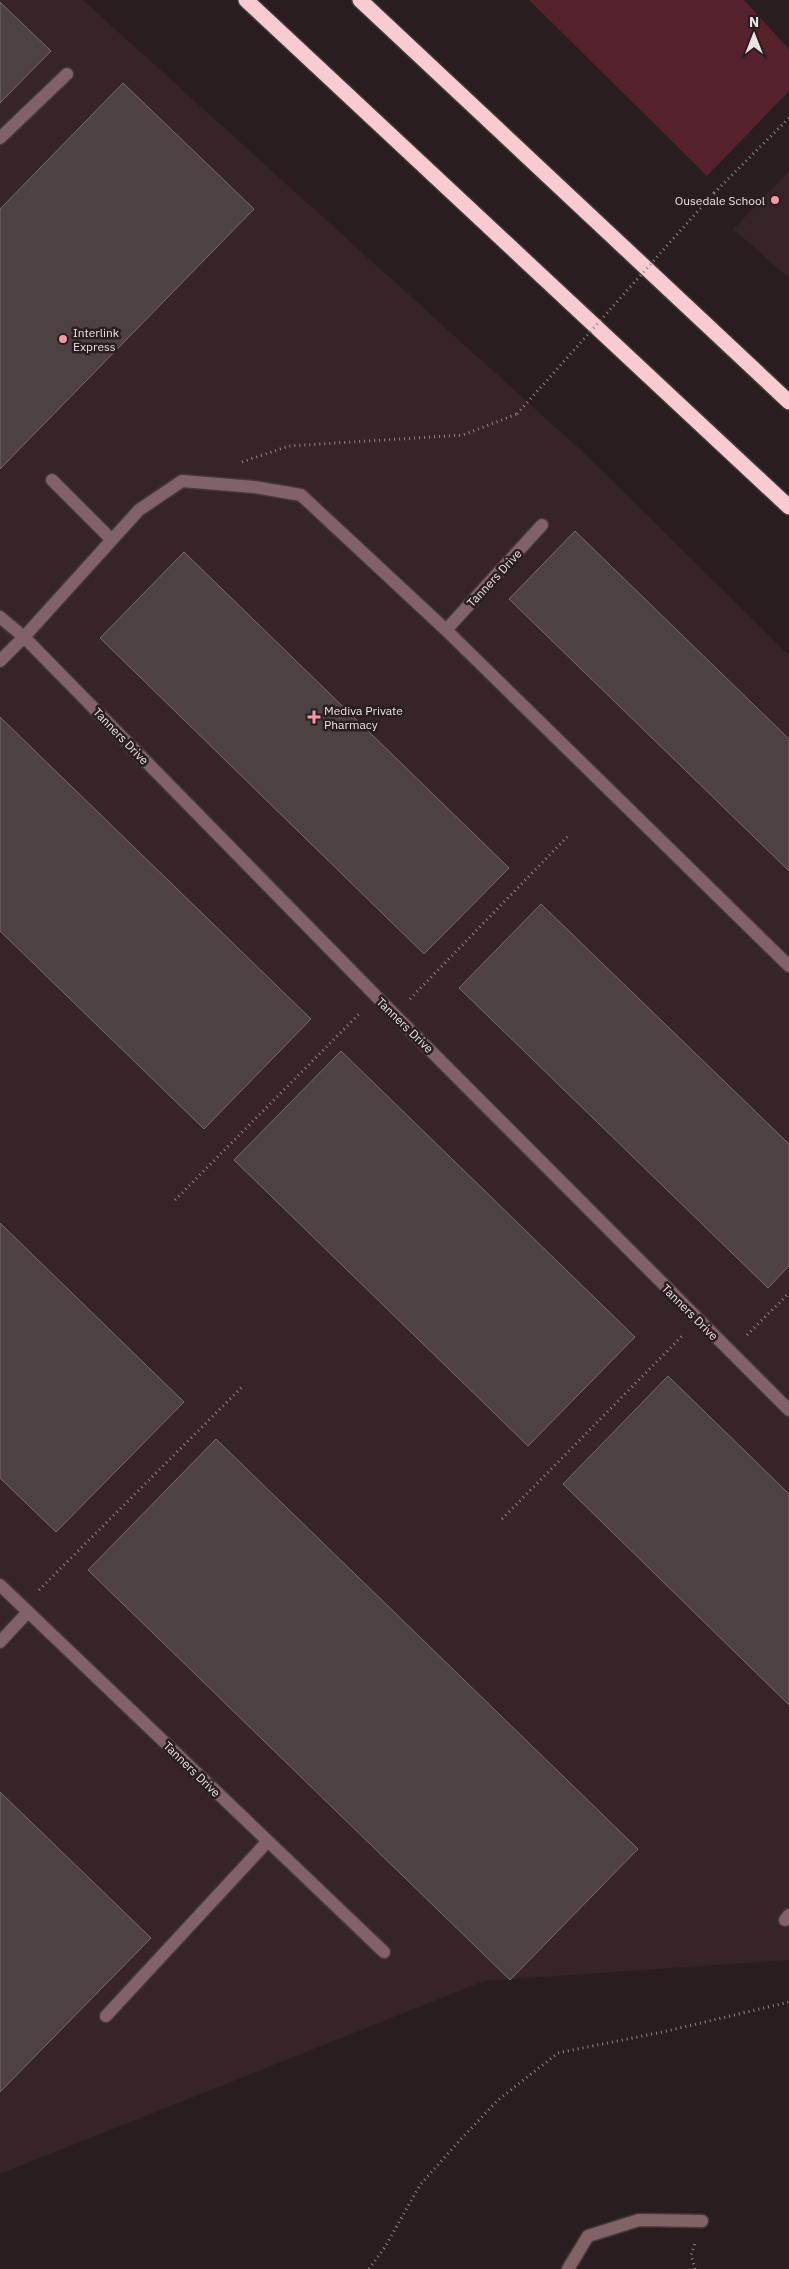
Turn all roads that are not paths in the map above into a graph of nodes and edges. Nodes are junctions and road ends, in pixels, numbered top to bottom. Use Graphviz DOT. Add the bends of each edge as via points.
graph roads {
  1 [pos="246,0"];
  2 [pos="360,0"];
  3 [pos="67,74"];
  4 [pos="0,138"];
  5 [pos="789,402"];
  6 [pos="52,480"];
  7 [pos="789,506"];
  8 [pos="542,526"];
  9 [pos="112,540"];
  10 [pos="0,617"];
  11 [pos="446,630"];
  12 [pos="24,637"];
  13 [pos="0,660"];
  14 [pos="789,966"];
  15 [pos="789,1410"];
  16 [pos="0,1585"];
  17 [pos="25,1609"];
  18 [pos="0,1642"];
  19 [pos="268,1841"];
  20 [pos="384,1952"];
  21 [pos="106,2016"];
  22 [pos="702,2222"];
  23 [pos="568,2269"];
  1 -- 7 [label="highway"];
  2 -- 5 [label="highway"];
  3 -- 4 [label="street"];
  6 -- 9 [label="street"];
  8 -- 11 [label="street, Tanners Drive"];
  9 -- 11 [label="street" via="139,510 182,481 254,487 301,496"];
  9 -- 12 [label="street"];
  10 -- 12 [label="street, Tanners Drive"];
  11 -- 14 [label="street"];
  12 -- 13 [label="street"];
  12 -- 15 [label="street, Tanners Drive"];
  16 -- 17 [label="street, Tanners Drive"];
  17 -- 18 [label="street"];
  17 -- 19 [label="street, Tanners Drive"];
  19 -- 20 [label="street, Tanners Drive"];
  19 -- 21 [label="street"];
  22 -- 23 [label="street" via="639,2220 588,2236"];
}
